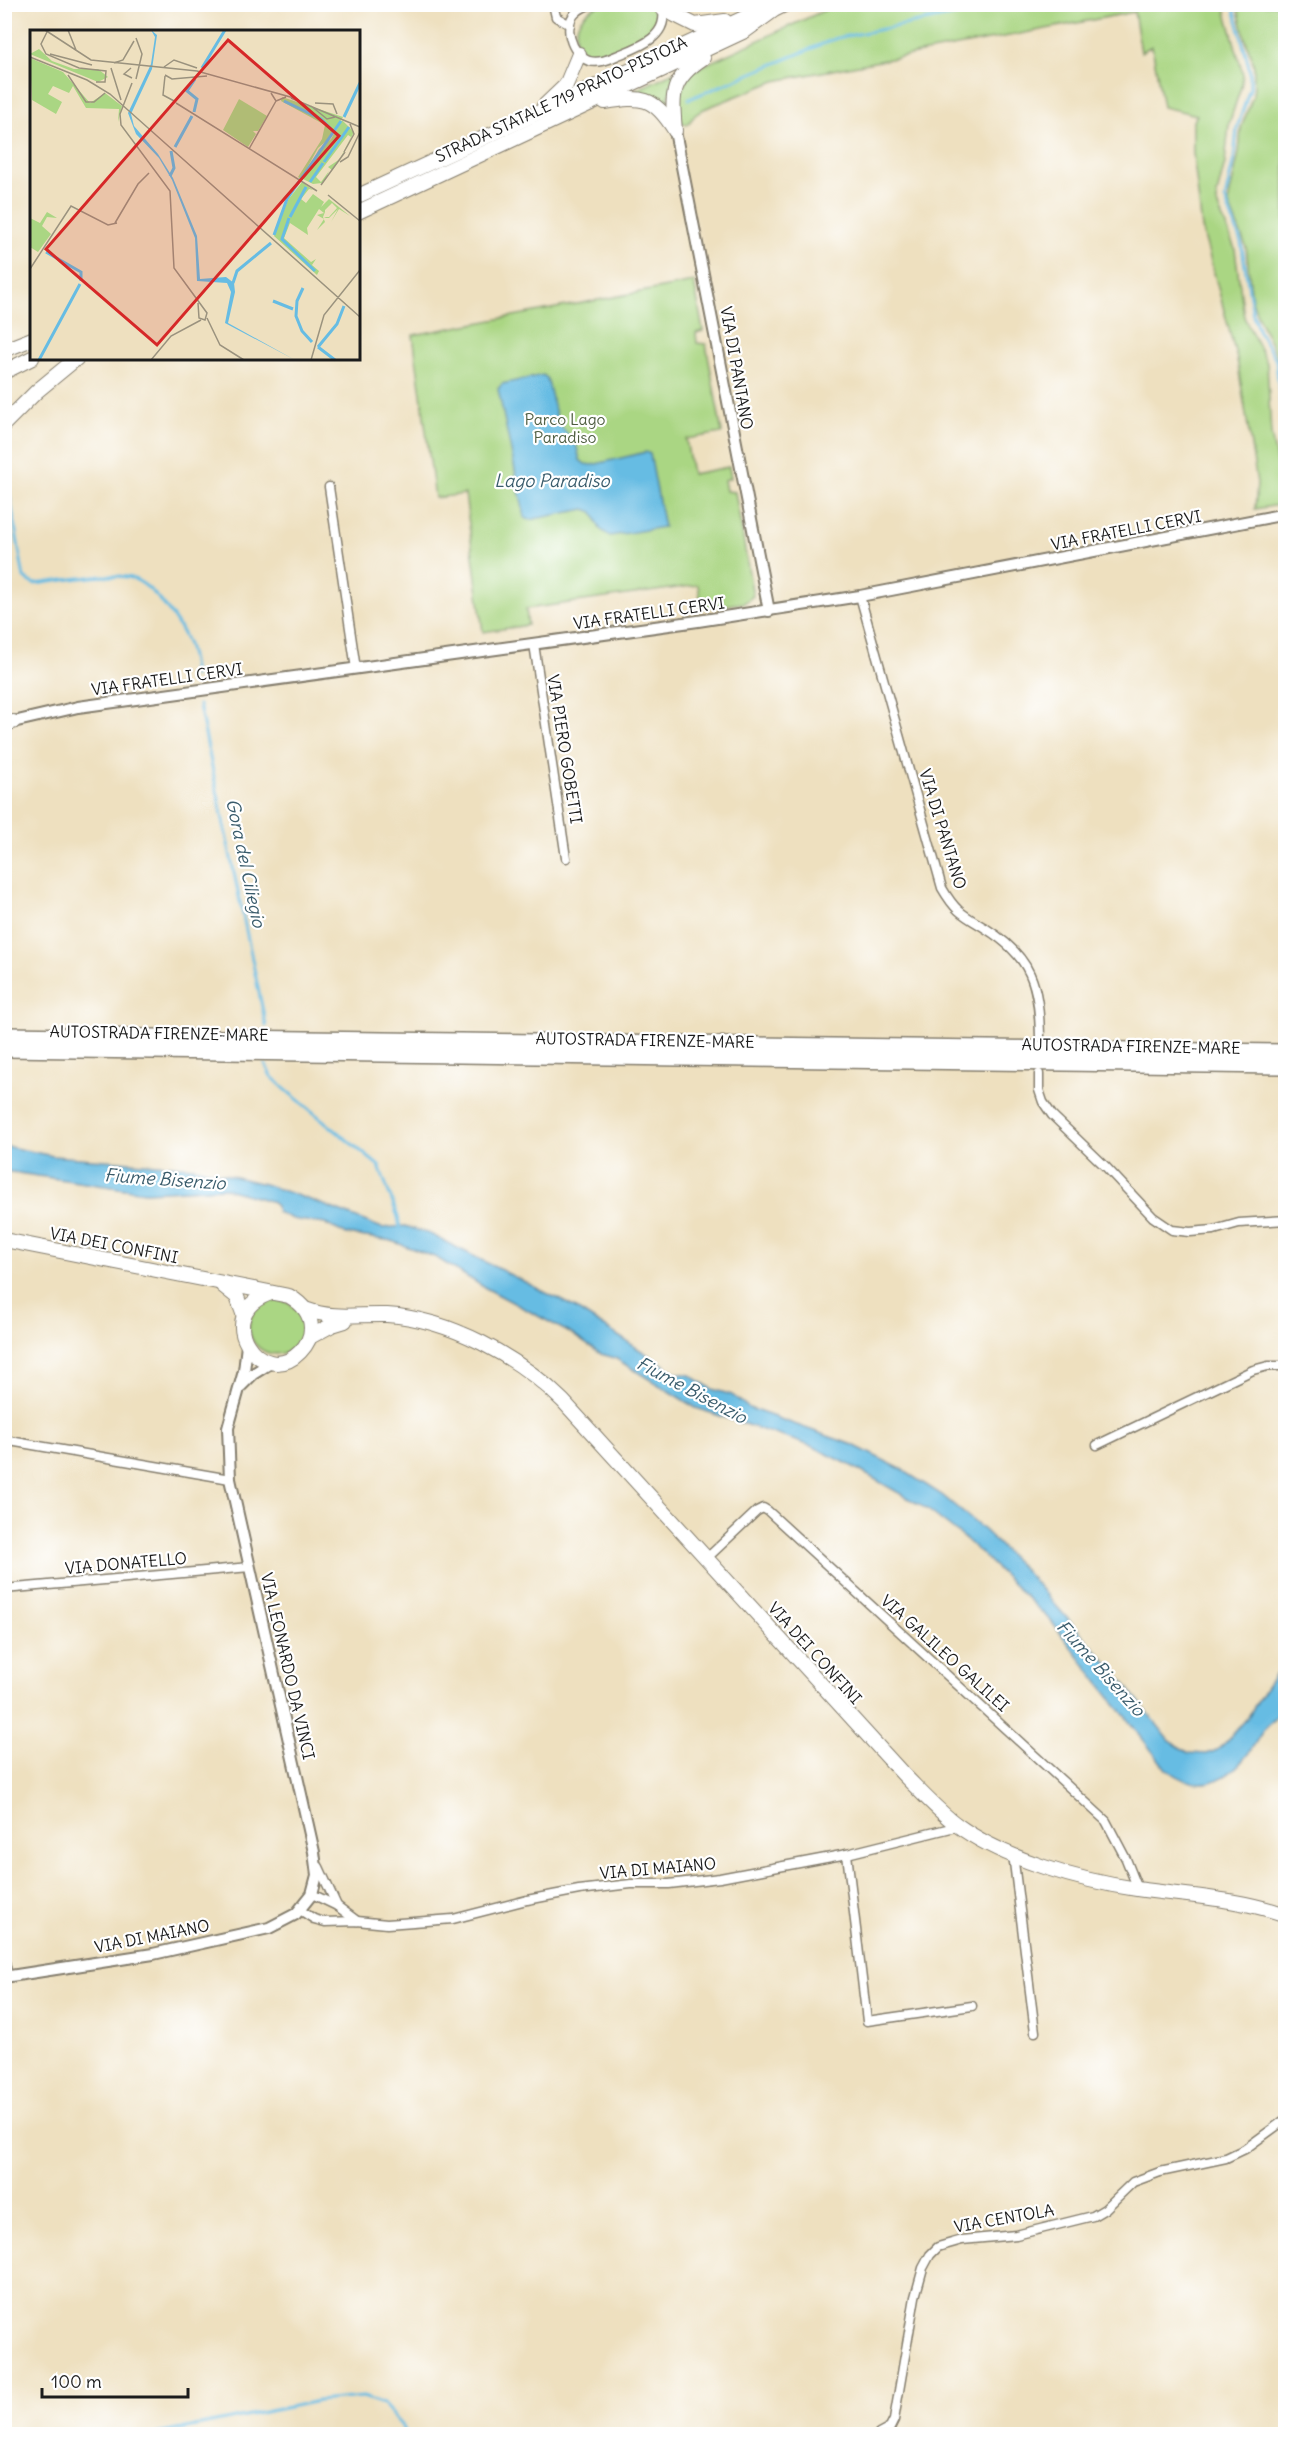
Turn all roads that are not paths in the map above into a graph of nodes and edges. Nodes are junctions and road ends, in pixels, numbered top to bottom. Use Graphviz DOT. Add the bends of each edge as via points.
graph roads {
  1 [pos="553,4"];
  2 [pos="591,4"];
  3 [pos="662,7"];
  4 [pos="780,7"];
  5 [pos="750,15"];
  6 [pos="570,25"];
  7 [pos="745,31"];
  8 [pos="579,54"];
  9 [pos="588,104"];
  10 [pos="531,116"];
  11 [pos="675,131"];
  12 [pos="360,195"];
  13 [pos="360,211"];
  14 [pos="30,340"];
  15 [pos="4,350"];
  16 [pos="30,359"];
  17 [pos="75,360"];
  18 [pos="4,372"];
  19 [pos="4,424"];
  20 [pos="329,487"];
  21 [pos="1285,514"];
  22 [pos="860,596"];
  23 [pos="769,611"];
  24 [pos="534,644"];
  25 [pos="356,669"];
  26 [pos="9,723"];
  27 [pos="566,858"];
  28 [pos="4,1035"];
  29 [pos="1040,1037"];
  30 [pos="4,1049"];
  31 [pos="1286,1052"];
  32 [pos="1286,1066"];
  33 [pos="1039,1074"];
  34 [pos="1286,1220"];
  35 [pos="4,1240"];
  36 [pos="218,1281"];
  37 [pos="271,1293"];
  38 [pos="305,1309"];
  39 [pos="377,1315"];
  40 [pos="244,1316"];
  41 [pos="310,1337"];
  42 [pos="247,1345"];
  43 [pos="272,1362"];
  44 [pos="1286,1365"];
  45 [pos="238,1390"];
  46 [pos="4,1440"];
  47 [pos="1097,1445"];
  48 [pos="230,1479"];
  49 [pos="706,1558"];
  50 [pos="250,1567"];
  51 [pos="4,1589"];
  52 [pos="958,1826"];
  53 [pos="847,1854"];
  54 [pos="1013,1854"];
  55 [pos="315,1860"];
  56 [pos="1138,1889"];
  57 [pos="312,1894"];
  58 [pos="337,1906"];
  59 [pos="300,1910"];
  60 [pos="1286,1915"];
  61 [pos="357,1921"];
  62 [pos="4,1956"];
  63 [pos="6,1977"];
  64 [pos="972,2007"];
  65 [pos="1035,2032"];
  66 [pos="1286,2119"];
  67 [pos="879,2434"];
  1 -- 6 [label="street" via="556,17"];
  2 -- 6 [label="street" via="577,11"];
  3 -- 5 [label="main road" via="695,25"];
  3 -- 8 [label="street" via="660,28 642,46 602,62 589,61"];
  4 -- 5 [label="main road, STRADA STATALE 719 PRATO-PISTOIA"];
  4 -- 7 [label="main road, STRADA STATALE 719 PRATO-PISTOIA"];
  5 -- 10 [label="main road, STRADA STATALE 719 PRATO-PISTOIA"];
  6 -- 8 [label="street" via="570,38"];
  7 -- 9 [label="main road, STRADA STATALE 719 PRATO-PISTOIA"];
  7 -- 11 [label="main road" via="680,76 672,101"];
  8 -- 10 [label="main road" via="567,85"];
  9 -- 11 [label="main road" via="648,100 663,112"];
  9 -- 13 [label="main road, STRADA STATALE 719 PRATO-PISTOIA"];
  10 -- 12 [label="main road, STRADA STATALE 719 PRATO-PISTOIA"];
  11 -- 23 [label="street, VIA DI PANTANO"];
  14 -- 15 [label="main road"];
  16 -- 18 [label="main road"];
  17 -- 19 [label="main road"];
  20 -- 25 [label="street"];
  21 -- 22 [label="street, VIA FRATELLI CERVI"];
  22 -- 23 [label="street, VIA FRATELLI CERVI"];
  22 -- 29 [label="street, VIA DI PANTANO" via="942,888 953,907 1003,940 1029,971 1037,990"];
  23 -- 24 [label="street, VIA FRATELLI CERVI"];
  24 -- 25 [label="street, VIA FRATELLI CERVI"];
  24 -- 27 [label="street, VIA PIERO GOBETTI"];
  25 -- 26 [label="street, VIA FRATELLI CERVI" via="78,707"];
  28 -- 31 [label="highway, AUTOSTRADA FIRENZE-MARE"];
  30 -- 32 [label="highway, AUTOSTRADA FIRENZE-MARE"];
  33 -- 34 [label="street" via="1039,1090 1052,1115 1153,1217 1172,1230 1214,1230 1239,1223"];
  35 -- 36 [label="main road, VIA DEI CONFINI"];
  36 -- 37 [label="main road, VIA DEI CONFINI"];
  36 -- 40 [label="main road" via="237,1297"];
  37 -- 38 [label="main road, VIA DEI CONFINI" via="289,1296"];
  37 -- 40 [label="main road" via="257,1299"];
  38 -- 39 [label="main road, VIA DEI CONFINI" via="332,1317"];
  38 -- 41 [label="main road"];
  39 -- 41 [label="main road, VIA DEI CONFINI" via="332,1325"];
  39 -- 49 [label="main road, VIA DEI CONFINI" via="416,1319 473,1338 533,1374 563,1401"];
  40 -- 42 [label="main road" via="242,1331"];
  41 -- 43 [label="main road, VIA DEI CONFINI" via="297,1356"];
  42 -- 43 [label="main road" via="257,1356"];
  42 -- 45 [label="street, VIA LEONARDO DA VINCI"];
  43 -- 45 [label="street"];
  44 -- 47 [label="street" via="1253,1370"];
  45 -- 48 [label="street, VIA LEONARDO DA VINCI" via="228,1434"];
  46 -- 48 [label="street"];
  48 -- 50 [label="street, VIA LEONARDO DA VINCI"];
  49 -- 52 [label="main road, VIA DEI CONFINI" via="904,1775"];
  49 -- 56 [label="street, VIA GALILEO GALILEI" via="757,1512 763,1508 768,1511 1106,1821"];
  50 -- 51 [label="street, VIA DONATELLO"];
  50 -- 55 [label="street, VIA LEONARDO DA VINCI"];
  52 -- 53 [label="street, VIA DI MAIANO"];
  52 -- 54 [label="main road, VIA DEI CONFINI"];
  53 -- 61 [label="street, VIA DI MAIANO" via="720,1878 579,1890 453,1919 387,1924"];
  53 -- 64 [label="street" via="867,2021"];
  54 -- 56 [label="main road, VIA DEI CONFINI" via="1097,1883"];
  54 -- 65 [label="street"];
  55 -- 57 [label="street, VIA DI MAIANO" via="317,1875"];
  55 -- 58 [label="street"];
  55 -- 59 [label="street" via="306,1890 297,1903"];
  56 -- 60 [label="main road, VIA DEI CONFINI" via="1240,1902"];
  57 -- 58 [label="street"];
  57 -- 59 [label="street, VIA DI MAIANO"];
  58 -- 61 [label="street"];
  59 -- 61 [label="street, VIA DI MAIANO" via="322,1922"];
  59 -- 63 [label="street, VIA DI MAIANO" via="262,1930 153,1954"];
  62 -- 63 [label="street"];
  66 -- 67 [label="street, VIA CENTOLA" via="1226,2158 1133,2182 1093,2216 1016,2235 963,2240 938,2247 923,2268 915,2297 894,2420 890,2428"];
}
